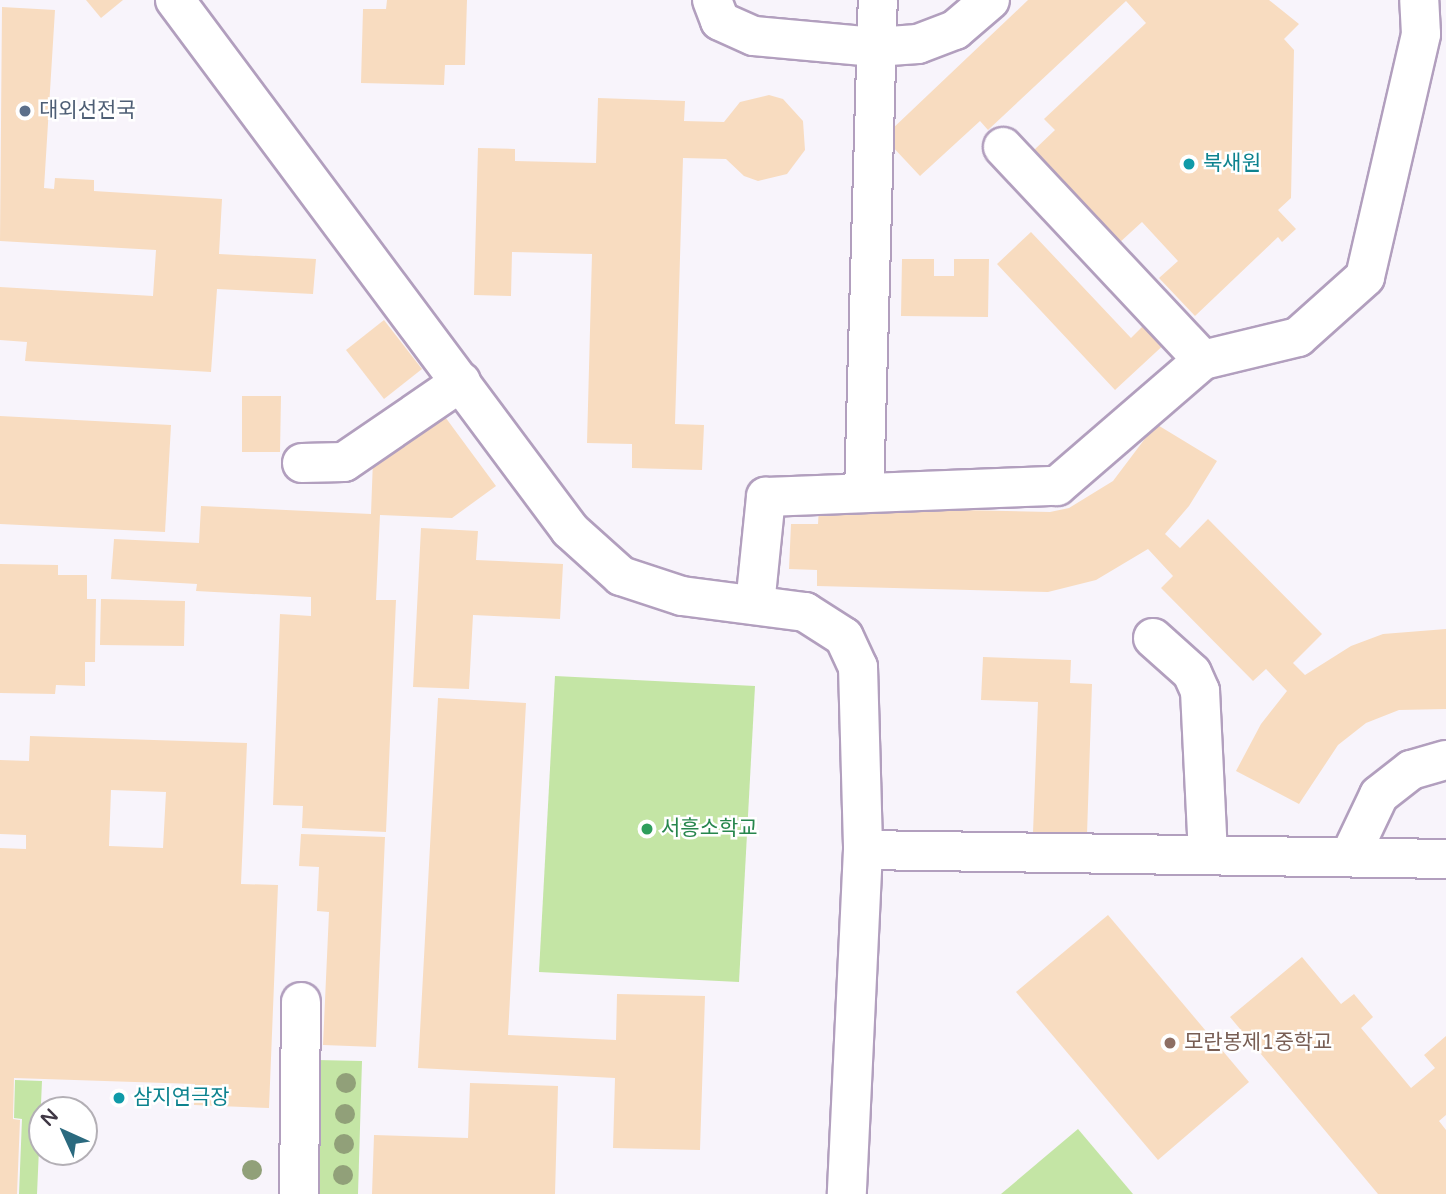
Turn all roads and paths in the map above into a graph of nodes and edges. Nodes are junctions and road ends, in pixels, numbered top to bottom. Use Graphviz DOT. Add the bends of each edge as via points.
graph roads {
  1 [pos="175,0"];
  2 [pos="712,0"];
  3 [pos="878,0"];
  4 [pos="990,0"];
  5 [pos="1419,0"];
  6 [pos="1426,0"];
  7 [pos="1446,23"];
  8 [pos="875,47"];
  9 [pos="1003,147"];
  10 [pos="1203,360"];
  11 [pos="461,382"];
  12 [pos="302,463"];
  13 [pos="864,493"];
  14 [pos="755,605"];
  15 [pos="1153,638"];
  16 [pos="1446,760"];
  17 [pos="863,850"];
  18 [pos="1208,852"];
  19 [pos="1351,855"];
  20 [pos="1446,859"];
  21 [pos="301,1002"];
  22 [pos="299,1194"];
  23 [pos="847,1194"];
  1 -- 11 [label="street"];
  2 -- 8 [label="street" via="720,21 754,36"];
  3 -- 8 [label="street"];
  4 -- 8 [label="street" via="955,30 918,44"];
  5 -- 10 [label="street" via="1421,34 1366,277 1298,337"];
  6 -- 7 [label="street"];
  8 -- 13 [label="street"];
  9 -- 10 [label="street"];
  10 -- 13 [label="street" via="1058,486"];
  11 -- 12 [label="street" via="344,461"];
  11 -- 14 [label="street" via="570,530 621,576 682,596"];
  13 -- 14 [label="street" via="766,497"];
  14 -- 17 [label="street" via="805,612 844,637 858,667"];
  15 -- 18 [label="street" via="1192,673 1200,691"];
  16 -- 19 [label="street" via="1411,770 1379,795"];
  17 -- 18 [label="street"];
  17 -- 23 [label="street"];
  18 -- 19 [label="street"];
  19 -- 20 [label="street"];
  21 -- 22 [label="street"];
}
